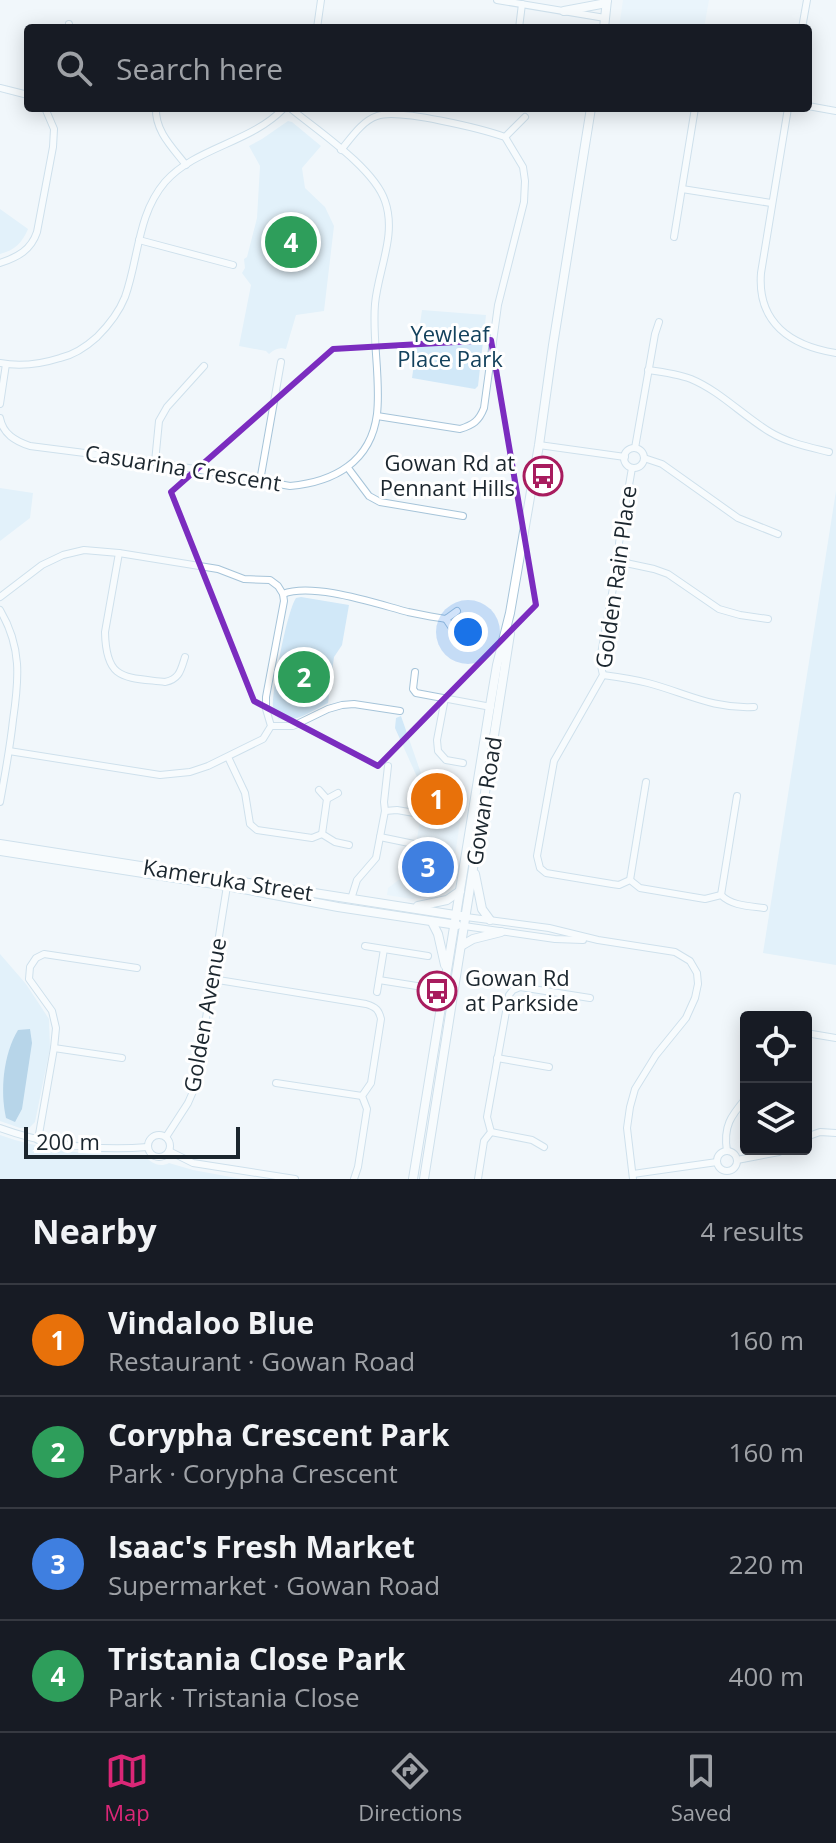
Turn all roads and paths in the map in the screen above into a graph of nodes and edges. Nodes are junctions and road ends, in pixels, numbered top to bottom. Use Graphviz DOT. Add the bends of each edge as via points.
graph roads {
  1 [pos="321,0"];
  2 [pos="497,0"];
  3 [pos="607,0"];
  4 [pos="807,0"];
  5 [pos="522,4"];
  6 [pos="564,11"];
  7 [pos="604,23"];
  8 [pos="318,24"];
  9 [pos="520,24"];
  10 [pos="803,24"];
  11 [pos="0,88"];
  12 [pos="24,94"];
  13 [pos="812,107"];
  14 [pos="836,111"];
  15 [pos="47,112"];
  16 [pos="156,112"];
  17 [pos="282,112"];
  18 [pos="292,112"];
  19 [pos="405,112"];
  20 [pos="590,112"];
  21 [pos="694,112"];
  22 [pos="787,112"];
  23 [pos="525,117"];
  24 [pos="505,137"];
  25 [pos="341,150"];
  26 [pos="186,165"];
  27 [pos="682,189"];
  28 [pos="771,203"];
  29 [pos="674,237"];
  30 [pos="139,240"];
  31 [pos="0,263"];
  32 [pos="233,265"];
  33 [pos="659,322"];
  34 [pos="836,353"];
  35 [pos="281,362"];
  36 [pos="3,363"];
  37 [pos="204,366"];
  38 [pos="648,370"];
  39 [pos="0,404"];
  40 [pos="377,416"];
  41 [pos="0,418"];
  42 [pos="539,445"];
  43 [pos="635,448"];
  44 [pos="829,452"];
  45 [pos="625,457"];
  46 [pos="644,458"];
  47 [pos="155,462"];
  48 [pos="348,468"];
  49 [pos="632,468"];
  50 [pos="260,481"];
  51 [pos="463,516"];
  52 [pos="778,534"];
  53 [pos="119,553"];
  54 [pos="621,562"];
  55 [pos="283,594"];
  56 [pos="0,597"];
  57 [pos="0,610"];
  58 [pos="457,611"];
  59 [pos="446,619"];
  60 [pos="768,619"];
  61 [pos="454,631"];
  62 [pos="185,657"];
  63 [pos="415,672"];
  64 [pos="603,675"];
  65 [pos="445,698"];
  66 [pos="494,707"];
  67 [pos="754,707"];
  68 [pos="400,711"];
  69 [pos="271,726"];
  70 [pos="9,751"];
  71 [pos="228,757"];
  72 [pos="463,763"];
  73 [pos="388,766"];
  74 [pos="646,782"];
  75 [pos="319,790"];
  76 [pos="338,793"];
  77 [pos="737,796"];
  78 [pos="327,799"];
  79 [pos="0,802"];
  80 [pos="385,811"];
  81 [pos="420,814"];
  82 [pos="322,834"];
  83 [pos="380,837"];
  84 [pos="0,844"];
  85 [pos="414,844"];
  86 [pos="349,845"];
  87 [pos="0,851"];
  88 [pos="474,869"];
  89 [pos="630,880"];
  90 [pos="227,886"];
  91 [pos="460,891"];
  92 [pos="721,895"];
  93 [pos="351,899"];
  94 [pos="409,908"];
  95 [pos="764,908"];
  96 [pos="349,909"];
  97 [pos="490,920"];
  98 [pos="460,921"];
  99 [pos="432,922"];
  100 [pos="501,932"];
  101 [pos="598,940"];
  102 [pos="365,946"];
  103 [pos="461,946"];
  104 [pos="384,949"];
  105 [pos="428,956"];
  106 [pos="137,968"];
  107 [pos="447,969"];
  108 [pos="212,979"];
  109 [pos="379,980"];
  110 [pos="423,987"];
  111 [pos="377,992"];
  112 [pos="590,998"];
  113 [pos="812,1034"];
  114 [pos="836,1038"];
  115 [pos="54,1048"];
  116 [pos="122,1058"];
  117 [pos="497,1058"];
  118 [pos="549,1067"];
  119 [pos="276,1083"];
  120 [pos="362,1096"];
  121 [pos="740,1105"];
  122 [pos="0,1128"];
  123 [pos="491,1132"];
  124 [pos="836,1133"];
  125 [pos="812,1135"];
  126 [pos="166,1137"];
  127 [pos="38,1140"];
  128 [pos="148,1147"];
  129 [pos="544,1147"];
  130 [pos="169,1151"];
  131 [pos="727,1151"];
  132 [pos="763,1155"];
  133 [pos="737,1160"];
  134 [pos="717,1162"];
  135 [pos="730,1175"];
  136 [pos="633,1177"];
  137 [pos="295,1179"];
  138 [pos="354,1179"];
  139 [pos="413,1179"];
  140 [pos="424,1179"];
  141 [pos="478,1179"];
  1 -- 8 [label="street"];
  2 -- 5 [label="street"];
  3 -- 6 [label="main road"];
  3 -- 7 [label="main road"];
  4 -- 10 [label="street"];
  5 -- 6 [label="street"];
  5 -- 9 [label="street"];
  6 -- 7 [label="street"];
  11 -- 12 [label="street"];
  13 -- 14 [label="street"];
  15 -- 31 [label="street" via="54,138 37,232 25,252"];
  16 -- 26 [label="street" via="159,129"];
  17 -- 26 [label="street"];
  18 -- 25 [label="street"];
  19 -- 24 [label="street"];
  19 -- 25 [label="street" via="366,121"];
  20 -- 42 [label="main road, Gowan Road"];
  21 -- 27 [label="street"];
  22 -- 28 [label="street"];
  23 -- 24 [label="street"];
  24 -- 40 [label="street" via="523,167 524,202 498,305 480,419 460,429"];
  25 -- 40 [label="street" via="378,184 389,220 374,315"];
  26 -- 30 [label="street" via="151,203"];
  27 -- 28 [label="street"];
  27 -- 29 [label="street"];
  28 -- 34 [label="street" via="760,282 764,304 792,339"];
  30 -- 32 [label="street"];
  30 -- 36 [label="street" via="119,311 89,344 41,364"];
  33 -- 38 [label="street"];
  35 -- 50 [label="street"];
  36 -- 39 [label="street"];
  37 -- 47 [label="street" via="159,421"];
  38 -- 43 [label="street"];
  38 -- 44 [label="street" via="693,380 770,432"];
  40 -- 48 [label="street"];
  41 -- 47 [label="street, Casuarina Crescent" via="7,433 30,446"];
  42 -- 45 [label="street"];
  42 -- 66 [label="main road, Gowan Road"];
  43 -- 45 [label="street"];
  43 -- 46 [label="street"];
  45 -- 49 [label="street"];
  46 -- 49 [label="street"];
  46 -- 52 [label="street" via="662,464 738,518"];
  47 -- 50 [label="street, Casuarina Crescent"];
  48 -- 50 [label="street, Casuarina Crescent" via="309,484"];
  48 -- 51 [label="street" via="380,502"];
  49 -- 54 [label="street, Golden Rain Place" via="619,543"];
  53 -- 55 [label="street" via="270,580"];
  53 -- 56 [label="street" via="84,550 63,555"];
  53 -- 62 [label="street" via="105,632 111,667 120,675 165,682 178,676"];
  54 -- 60 [label="street" via="668,574 719,609"];
  54 -- 64 [label="street, Golden Rain Place" via="601,654"];
  55 -- 59 [label="street" via="330,594"];
  55 -- 69 [label="street" via="266,697"];
  57 -- 70 [label="street" via="19,672"];
  58 -- 59 [label="street"];
  59 -- 61 [label="street"];
  63 -- 65 [label="street" via="416,693"];
  64 -- 67 [label="street" via="721,706"];
  64 -- 89 [label="street, Golden Rain Place" via="554,761 537,856 546,873 619,885"];
  65 -- 66 [label="street"];
  65 -- 72 [label="street" via="438,751 446,760"];
  66 -- 88 [label="main road, Gowan Road"];
  66 -- 91 [label="main road, Gowan Road"];
  68 -- 69 [label="street" via="342,705 293,726"];
  69 -- 71 [label="street" via="263,739"];
  70 -- 71 [label="street" via="160,775 190,772"];
  70 -- 79 [label="street"];
  71 -- 82 [label="street" via="245,793 250,824 257,830 312,838"];
  73 -- 80 [label="street"];
  74 -- 89 [label="street"];
  75 -- 78 [label="street"];
  76 -- 78 [label="street"];
  77 -- 92 [label="street"];
  78 -- 82 [label="street"];
  80 -- 81 [label="street"];
  80 -- 83 [label="street"];
  82 -- 86 [label="street"];
  83 -- 85 [label="street"];
  83 -- 93 [label="street" via="376,858 357,880"];
  84 -- 93 [label="main road, Kameruka Street"];
  87 -- 90 [label="main road, Kameruka Street"];
  88 -- 97 [label="main road" via="482,909"];
  88 -- 98 [label="main road, Gowan Road"];
  89 -- 92 [label="street, Golden Rain Place" via="640,888 705,899"];
  90 -- 96 [label="main road, Kameruka Street"];
  90 -- 108 [label="street, Golden Avenue"];
  91 -- 94 [label="main road" via="447,900"];
  91 -- 98 [label="main road, Gowan Road"];
  92 -- 95 [label="street, Golden Rain Place" via="727,901"];
  93 -- 94 [label="main road, Kameruka Street"];
  93 -- 96 [label="main road"];
  94 -- 98 [label="main road, Kameruka Street"];
  96 -- 99 [label="main road, Kameruka Street"];
  97 -- 98 [label="street"];
  97 -- 101 [label="street"];
  98 -- 99 [label="main road, Kameruka Street"];
  98 -- 100 [label="street"];
  98 -- 103 [label="main road, Gowan Road"];
  98 -- 107 [label="main road, Gowan Road"];
  99 -- 107 [label="main road"];
  100 -- 101 [label="street"];
  100 -- 103 [label="main road"];
  101 -- 136 [label="street" via="675,952 697,973 686,1018 635,1089 627,1128"];
  102 -- 104 [label="street"];
  103 -- 140 [label="main road, Gowan Road"];
  104 -- 105 [label="street"];
  104 -- 109 [label="street"];
  106 -- 115 [label="street" via="53,954 36,958 29,979 52,1011"];
  107 -- 139 [label="main road, Gowan Road"];
  108 -- 120 [label="street" via="374,1006 381,1019 371,1083"];
  108 -- 126 [label="street, Golden Avenue" via="195,1087"];
  109 -- 110 [label="street"];
  109 -- 111 [label="street"];
  112 -- 117 [label="street" via="513,990"];
  113 -- 114 [label="street"];
  115 -- 116 [label="street"];
  115 -- 127 [label="street"];
  117 -- 118 [label="street"];
  117 -- 123 [label="street" via="487,1117"];
  119 -- 120 [label="street"];
  120 -- 138 [label="street" via="367,1109"];
  121 -- 131 [label="street" via="728,1123"];
  122 -- 127 [label="street"];
  123 -- 129 [label="street"];
  123 -- 141 [label="street" via="484,1141"];
  124 -- 125 [label="street"];
  126 -- 128 [label="street" via="155,1136"];
  126 -- 130 [label="street"];
  127 -- 128 [label="street" via="108,1149"];
  128 -- 130 [label="street" via="157,1157"];
  130 -- 137 [label="street" via="193,1163"];
  131 -- 133 [label="street"];
  131 -- 134 [label="street"];
  132 -- 133 [label="street"];
  133 -- 135 [label="street"];
  134 -- 135 [label="street"];
  134 -- 136 [label="street"];
}
